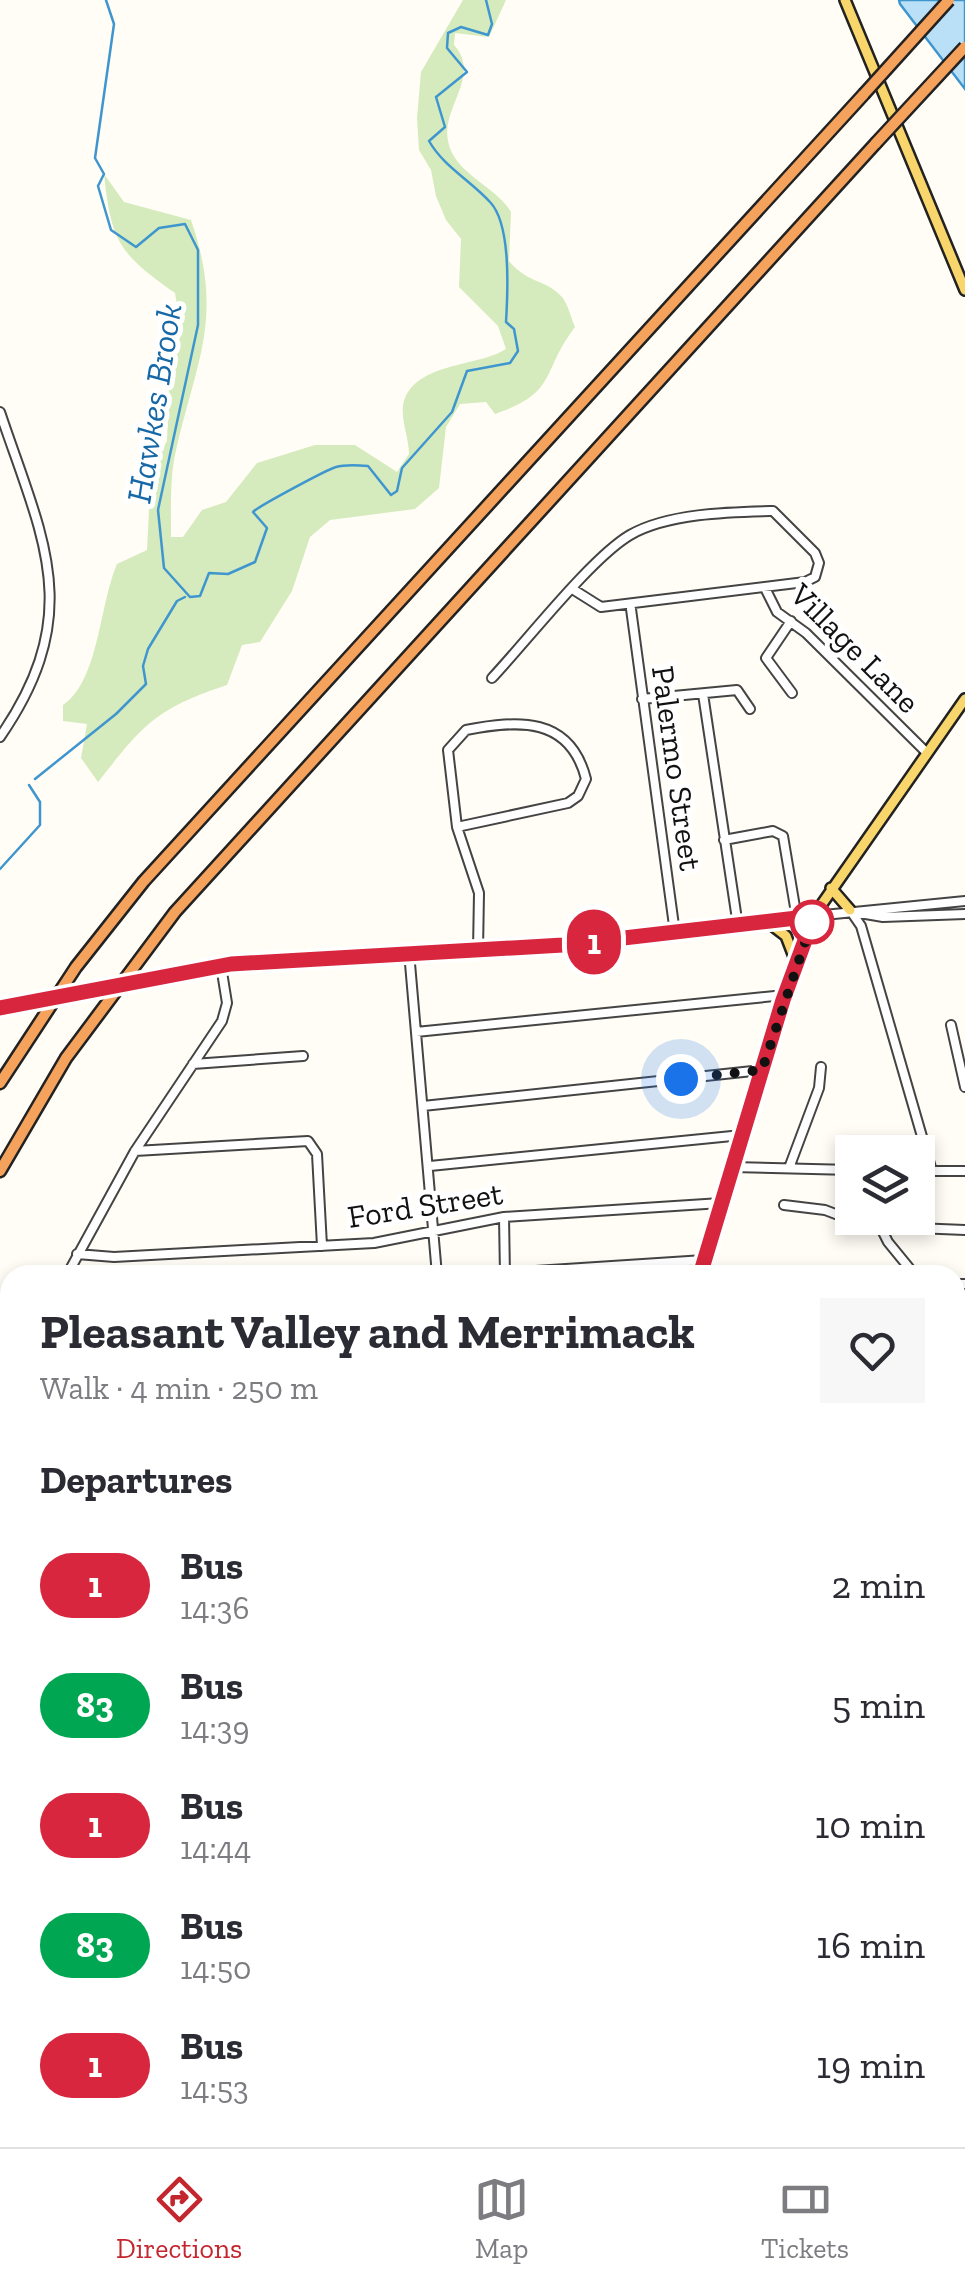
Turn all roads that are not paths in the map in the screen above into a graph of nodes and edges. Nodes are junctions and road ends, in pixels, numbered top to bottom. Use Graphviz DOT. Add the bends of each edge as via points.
graph roads {
  1 [pos="845,0"];
  2 [pos="949,0"];
  3 [pos="965,47"];
  4 [pos="965,290"];
  5 [pos="0,412"];
  6 [pos="765,588"];
  7 [pos="574,590"];
  8 [pos="631,609"];
  9 [pos="791,622"];
  10 [pos="492,678"];
  11 [pos="792,693"];
  12 [pos="703,694"];
  13 [pos="642,698"];
  14 [pos="965,699"];
  15 [pos="750,709"];
  16 [pos="0,737"];
  17 [pos="928,753"];
  18 [pos="457,828"];
  19 [pos="724,840"];
  20 [pos="831,888"];
  21 [pos="965,901"];
  22 [pos="850,910"];
  23 [pos="965,914"];
  24 [pos="814,916"];
  25 [pos="797,919"];
  26 [pos="766,922"];
  27 [pos="738,926"];
  28 [pos="674,932"];
  29 [pos="478,950"];
  30 [pos="409,952"];
  31 [pos="796,962"];
  32 [pos="221,966"];
  33 [pos="785,995"];
  34 [pos="0,1008"];
  35 [pos="950,1025"];
  36 [pos="416,1032"];
  37 [pos="303,1056"];
  38 [pos="193,1064"];
  39 [pos="821,1067"];
  40 [pos="762,1070"];
  41 [pos="0,1083"];
  42 [pos="830,1087"];
  43 [pos="965,1087"];
  44 [pos="819,1088"];
  45 [pos="424,1106"];
  46 [pos="742,1135"];
  47 [pos="922,1135"];
  48 [pos="136,1151"];
  49 [pos="430,1166"];
  50 [pos="732,1167"];
  51 [pos="788,1168"];
  52 [pos="835,1169"];
  53 [pos="0,1171"];
  54 [pos="935,1171"];
  55 [pos="965,1171"];
  56 [pos="722,1202"];
  57 [pos="784,1204"];
  58 [pos="835,1214"];
  59 [pos="504,1217"];
  60 [pos="935,1227"];
  61 [pos="965,1230"];
  62 [pos="436,1231"];
  63 [pos="887,1235"];
  64 [pos="322,1246"];
  65 [pos="77,1254"];
  66 [pos="704,1260"];
  67 [pos="72,1265"];
  68 [pos="437,1265"];
  69 [pos="504,1265"];
  70 [pos="633,1265"];
  71 [pos="703,1265"];
  72 [pos="909,1265"];
  1 -- 4 [label="main road"];
  2 -- 41 [label="highway, bridge" via="144,881"];
  3 -- 53 [label="highway, bridge" via="175,912 66,1058"];
  5 -- 16 [label="street" via="46,550 53,602 41,658"];
  6 -- 7 [label="street, Village Lane" via="601,607"];
  6 -- 7 [label="street" via="809,581 819,567 815,553 773,510 635,532"];
  6 -- 9 [label="street, Village Lane" via="772,607"];
  7 -- 10 [label="street"];
  8 -- 13 [label="street, Palermo Street"];
  9 -- 11 [label="street" via="766,658"];
  9 -- 17 [label="street, Village Lane"];
  12 -- 13 [label="street"];
  12 -- 15 [label="street" via="736,690"];
  12 -- 19 [label="street"];
  13 -- 28 [label="street, Palermo Street"];
  14 -- 17 [label="main road"];
  17 -- 20 [label="main road"];
  18 -- 18 [label="street" via="568,803 586,779 578,755 528,722 466,730 448,750"];
  18 -- 29 [label="street" via="479,893"];
  19 -- 25 [label="street" via="783,836"];
  19 -- 27 [label="street"];
  20 -- 22 [label="main road"];
  20 -- 24 [label="main road"];
  21 -- 22 [label="street"];
  22 -- 23 [label="street" via="864,916"];
  22 -- 24 [label="street"];
  22 -- 47 [label="street" via="861,926"];
  24 -- 25 [label="main road"];
  24 -- 31 [label="main road"];
  25 -- 26 [label="main road"];
  26 -- 27 [label="main road"];
  26 -- 31 [label="main road" via="786,936"];
  27 -- 28 [label="main road"];
  28 -- 29 [label="main road"];
  29 -- 30 [label="main road"];
  30 -- 32 [label="main road"];
  30 -- 36 [label="street"];
  31 -- 33 [label="main road"];
  32 -- 34 [label="main road, bridge"];
  32 -- 38 [label="street" via="226,1012"];
  33 -- 36 [label="street"];
  33 -- 40 [label="main road"];
  35 -- 43 [label="street"];
  36 -- 45 [label="street"];
  37 -- 38 [label="street"];
  38 -- 48 [label="street"];
  39 -- 44 [label="street"];
  40 -- 45 [label="street"];
  40 -- 46 [label="main road"];
  42 -- 44 [label="street"];
  44 -- 51 [label="street"];
  45 -- 49 [label="street"];
  46 -- 49 [label="street"];
  46 -- 50 [label="main road"];
  48 -- 64 [label="street" via="308,1141 317,1154"];
  48 -- 65 [label="street"];
  49 -- 62 [label="street"];
  50 -- 51 [label="street"];
  50 -- 56 [label="main road"];
  51 -- 52 [label="street"];
  54 -- 55 [label="street"];
  56 -- 59 [label="street, Ford Street"];
  56 -- 66 [label="main road"];
  57 -- 58 [label="street"];
  59 -- 62 [label="street, Ford Street"];
  59 -- 69 [label="street"];
  60 -- 61 [label="street"];
  62 -- 64 [label="street, Ford Street"];
  62 -- 68 [label="street"];
  63 -- 72 [label="street"];
  64 -- 65 [label="street, Ford Street"];
  65 -- 67 [label="street"];
  66 -- 70 [label="street"];
  66 -- 71 [label="main road"];
}
